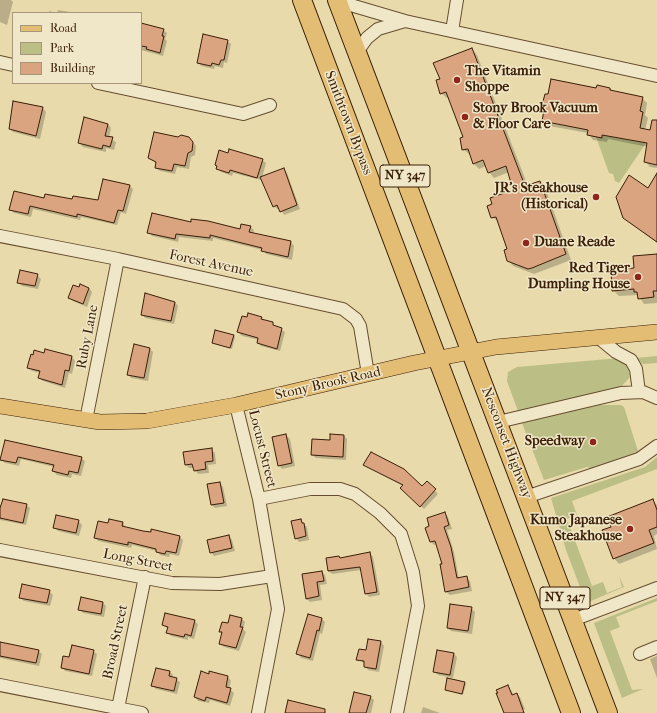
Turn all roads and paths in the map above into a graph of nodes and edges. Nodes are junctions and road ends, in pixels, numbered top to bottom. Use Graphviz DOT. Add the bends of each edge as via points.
graph roads {
  1 [pos="302,0"];
  2 [pos="458,0"];
  3 [pos="337,1"];
  4 [pos="405,21"];
  5 [pos="452,31"];
  6 [pos="357,52"];
  7 [pos="0,62"];
  8 [pos="12,65"];
  9 [pos="657,76"];
  10 [pos="103,84"];
  11 [pos="270,105"];
  12 [pos="0,236"];
  13 [pos="118,259"];
  14 [pos="657,332"];
  15 [pos="599,338"];
  16 [pos="472,352"];
  17 [pos="437,359"];
  18 [pos="368,374"];
  19 [pos="639,392"];
  20 [pos="657,398"];
  21 [pos="236,405"];
  22 [pos="0,406"];
  23 [pos="86,420"];
  24 [pos="498,422"];
  25 [pos="657,446"];
  26 [pos="526,497"];
  27 [pos="259,499"];
  28 [pos="0,550"];
  29 [pos="272,576"];
  30 [pos="145,577"];
  31 [pos="657,588"];
  32 [pos="573,620"];
  33 [pos="657,647"];
  34 [pos="640,654"];
  35 [pos="0,685"];
  36 [pos="118,710"];
  37 [pos="142,713"];
  38 [pos="258,713"];
  39 [pos="397,713"];
  40 [pos="571,713"];
  41 [pos="608,713"];
  1 -- 17 [label="highway, Smithtown Bypass / NY 347"];
  2 -- 5 [label="street"];
  3 -- 4 [label="street"];
  3 -- 6 [label="highway, NY 347"];
  4 -- 5 [label="street"];
  4 -- 6 [label="street" via="378,29 367,38"];
  5 -- 9 [label="street"];
  6 -- 16 [label="highway, NY 347"];
  7 -- 8 [label="street"];
  10 -- 11 [label="street" via="243,114"];
  12 -- 13 [label="street, Forest Avenue"];
  13 -- 18 [label="street, Forest Avenue" via="343,309 356,319 360,326"];
  13 -- 23 [label="street, Ruby Lane"];
  14 -- 15 [label="main road, Stony Brook Road"];
  15 -- 16 [label="main road, Stony Brook Road" via="503,346"];
  15 -- 19 [label="street" via="631,360 636,369"];
  16 -- 17 [label="main road, Stony Brook Road"];
  16 -- 24 [label="highway, Nesconset Highway / NY 347"];
  17 -- 18 [label="main road, Stony Brook Road"];
  17 -- 40 [label="highway, NY 347"];
  18 -- 21 [label="main road, Stony Brook Road"];
  19 -- 20 [label="street"];
  19 -- 24 [label="street" via="621,393"];
  21 -- 23 [label="main road, Stony Brook Road" via="147,422 114,423"];
  21 -- 27 [label="street, Locust Street"];
  22 -- 23 [label="main road, Stony Brook Road"];
  24 -- 26 [label="highway, Nesconset Highway / NY 347"];
  25 -- 26 [label="street" via="639,459"];
  26 -- 32 [label="highway, Nesconset Highway / NY 347"];
  27 -- 29 [label="street, Locust Street"];
  27 -- 39 [label="street" via="310,489 340,489 355,494 380,513 401,534 413,572 418,606"];
  28 -- 30 [label="street, Long Street"];
  29 -- 30 [label="street, Long Street" via="220,584 172,583"];
  29 -- 38 [label="street, Locust Street" via="278,609"];
  30 -- 36 [label="street, Broad Street"];
  31 -- 32 [label="street"];
  32 -- 41 [label="highway, Nesconset Highway / NY 347"];
  33 -- 34 [label="street"];
  35 -- 36 [label="street"];
  36 -- 37 [label="street"];
}
